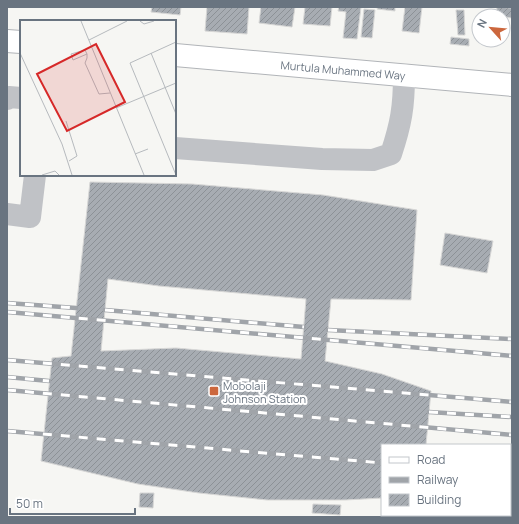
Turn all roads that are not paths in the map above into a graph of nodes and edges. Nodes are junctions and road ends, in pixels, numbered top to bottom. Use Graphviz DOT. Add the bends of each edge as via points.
graph roads {
  1 [pos="7,41"];
  2 [pos="20,42"];
  3 [pos="176,55"];
  4 [pos="404,75"];
  5 [pos="512,85"];
  6 [pos="20,98"];
  7 [pos="7,99"];
  8 [pos="176,148"];
  9 [pos="35,176"];
  10 [pos="7,214"];
  1 -- 2 [label="main road"];
  3 -- 4 [label="main road, Murtula Muhammed Way"];
  4 -- 5 [label="main road, Murtula Muhammed Way"];
  4 -- 8 [label="lane" via="401,125 391,154 373,160 322,159"];
  6 -- 7 [label="lane"];
  9 -- 10 [label="lane" via="30,217"];
}
